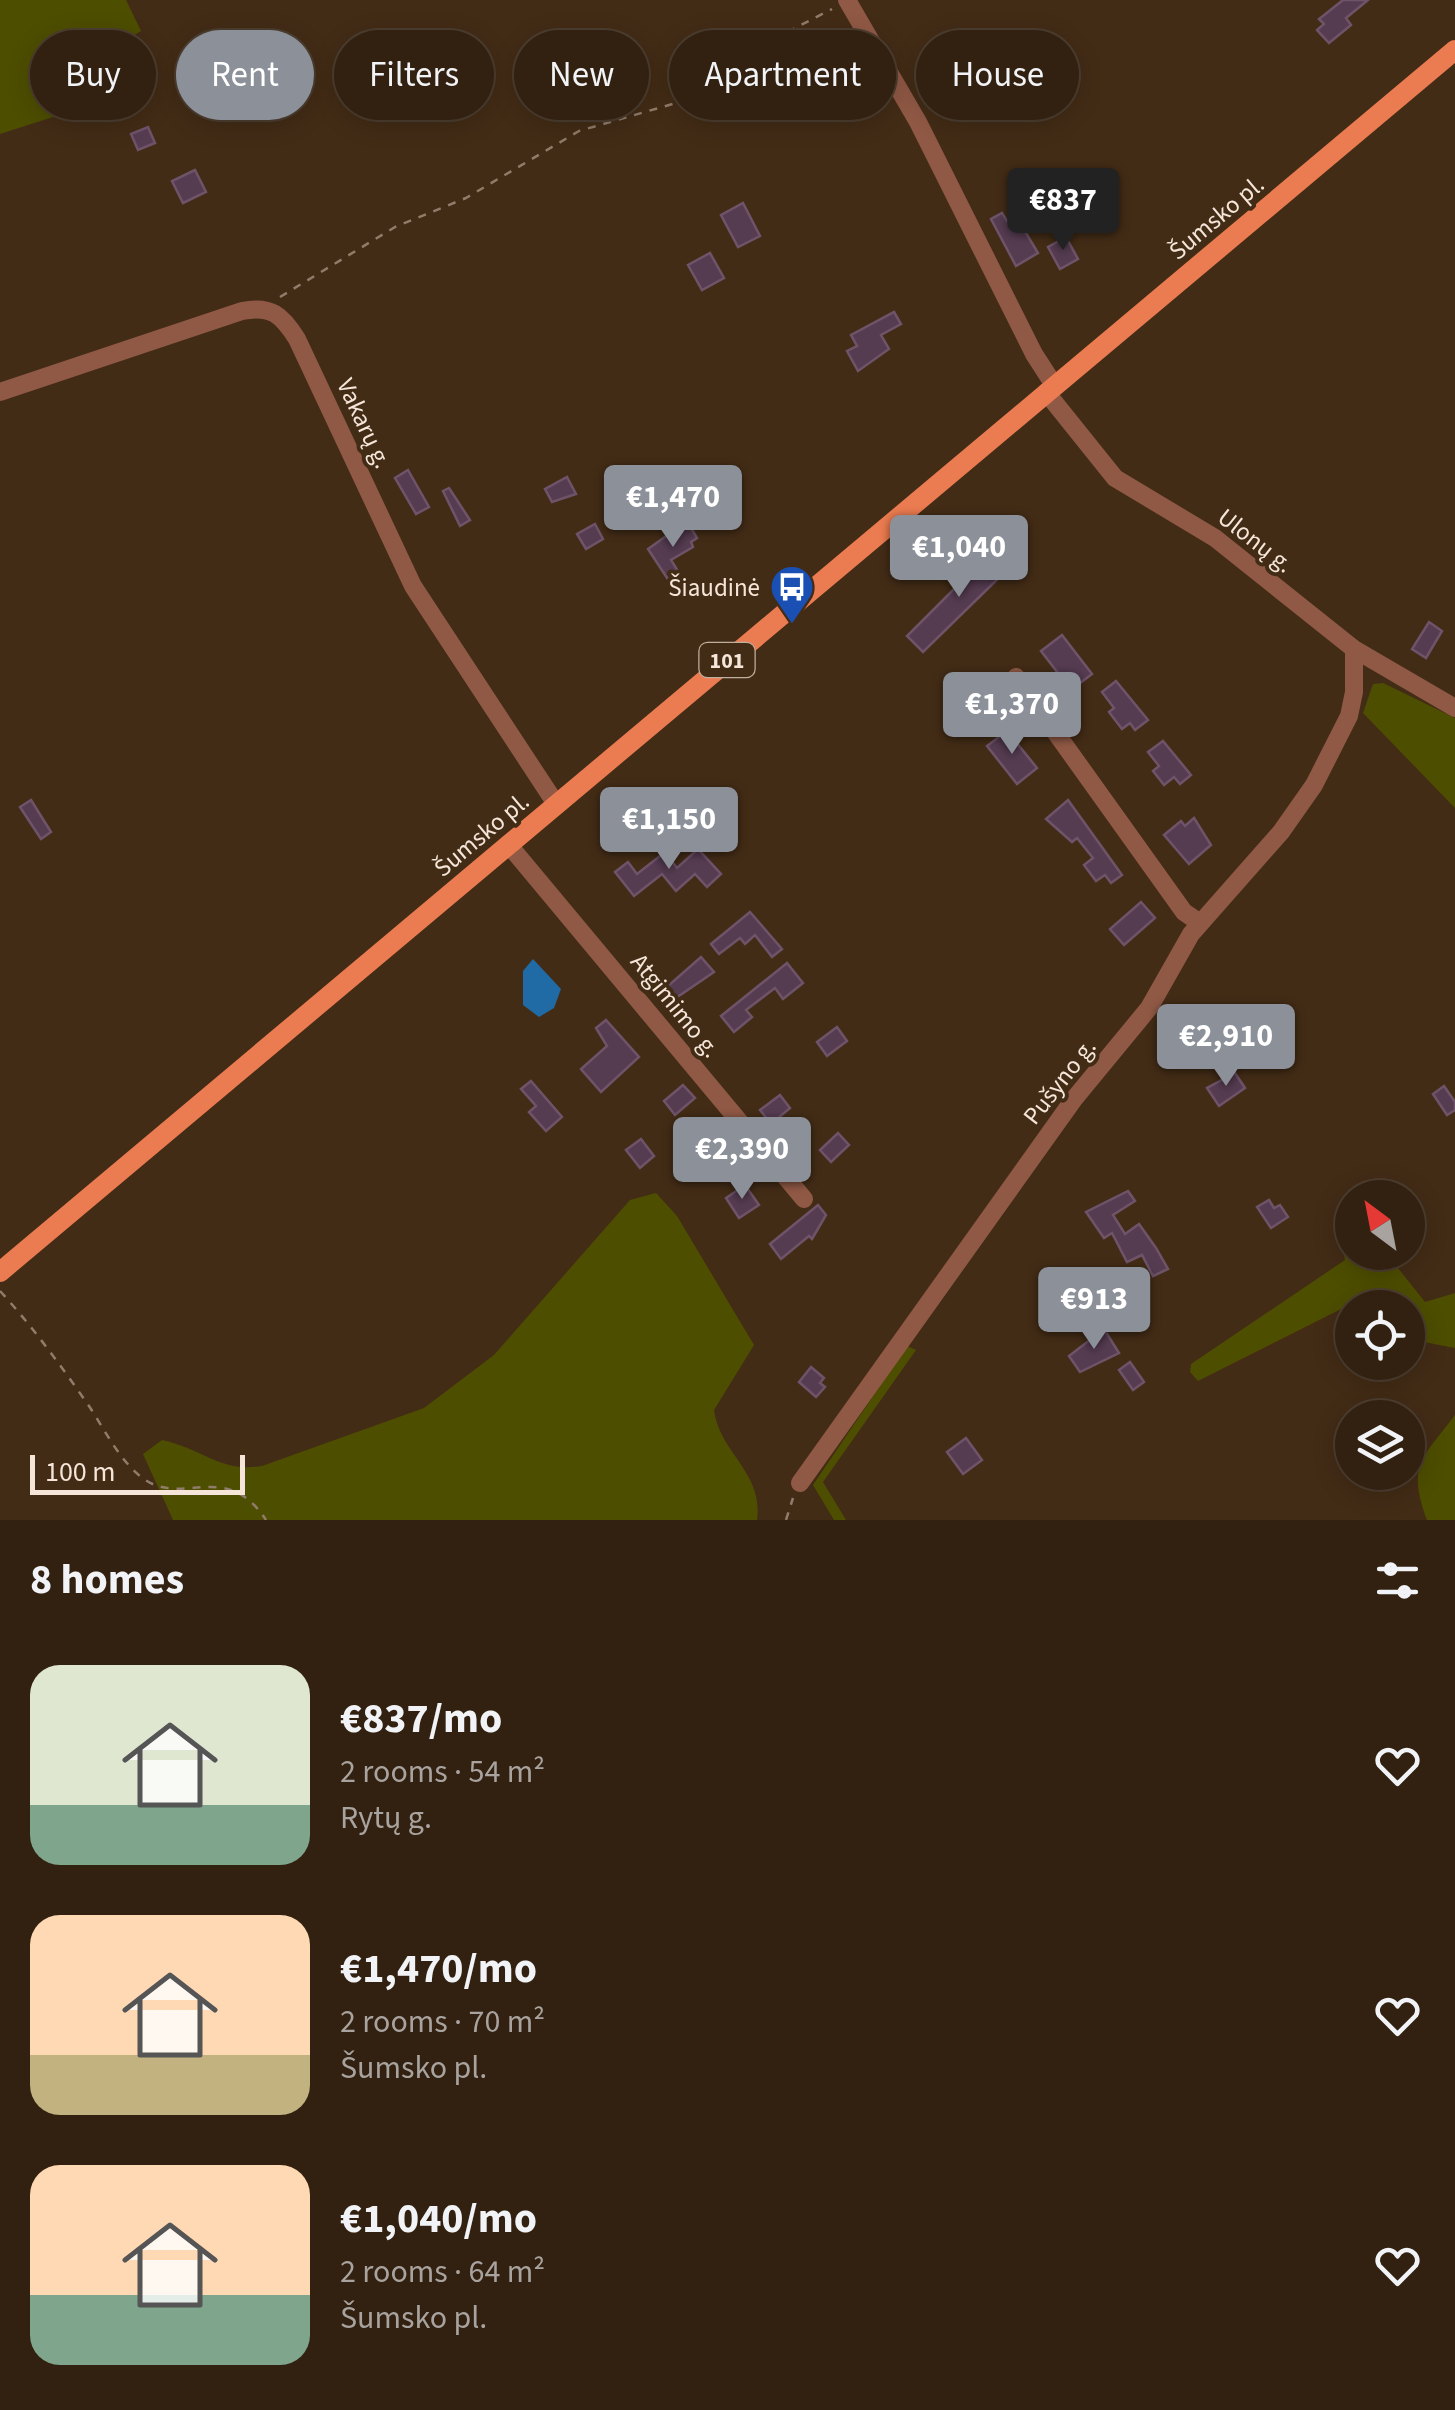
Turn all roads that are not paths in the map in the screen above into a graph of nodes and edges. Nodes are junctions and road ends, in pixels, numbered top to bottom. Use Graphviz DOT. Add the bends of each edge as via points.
graph roads {
  1 [pos="848,1"];
  2 [pos="1455,50"];
  3 [pos="1050,389"];
  4 [pos="0,392"];
  5 [pos="1354,649"];
  6 [pos="1016,677"];
  7 [pos="1455,708"];
  8 [pos="556,804"];
  9 [pos="508,844"];
  10 [pos="1200,923"];
  11 [pos="804,1199"];
  12 [pos="0,1272"];
  13 [pos="800,1483"];
  1 -- 3 [label="street, Ulonų g." via="918,122"];
  2 -- 3 [label="main road, Šumsko pl. / 101"];
  3 -- 5 [label="street, Ulonų g." via="1115,478 1216,538"];
  3 -- 8 [label="main road, Šumsko pl. / 101"];
  4 -- 8 [label="street, Vakarų g." via="260,307 279,314 297,339 413,586"];
  5 -- 7 [label="street, Ulonų g."];
  5 -- 10 [label="street, Pušyno g." via="1354,692 1333,753 1281,832"];
  6 -- 10 [label="street" via="1184,912"];
  8 -- 9 [label="main road, Šumsko pl. / 101"];
  9 -- 11 [label="street, Atgimimo g."];
  9 -- 12 [label="main road, Šumsko pl. / 101"];
  10 -- 13 [label="street, Pušyno g." via="1149,1008 1074,1099"];
}
